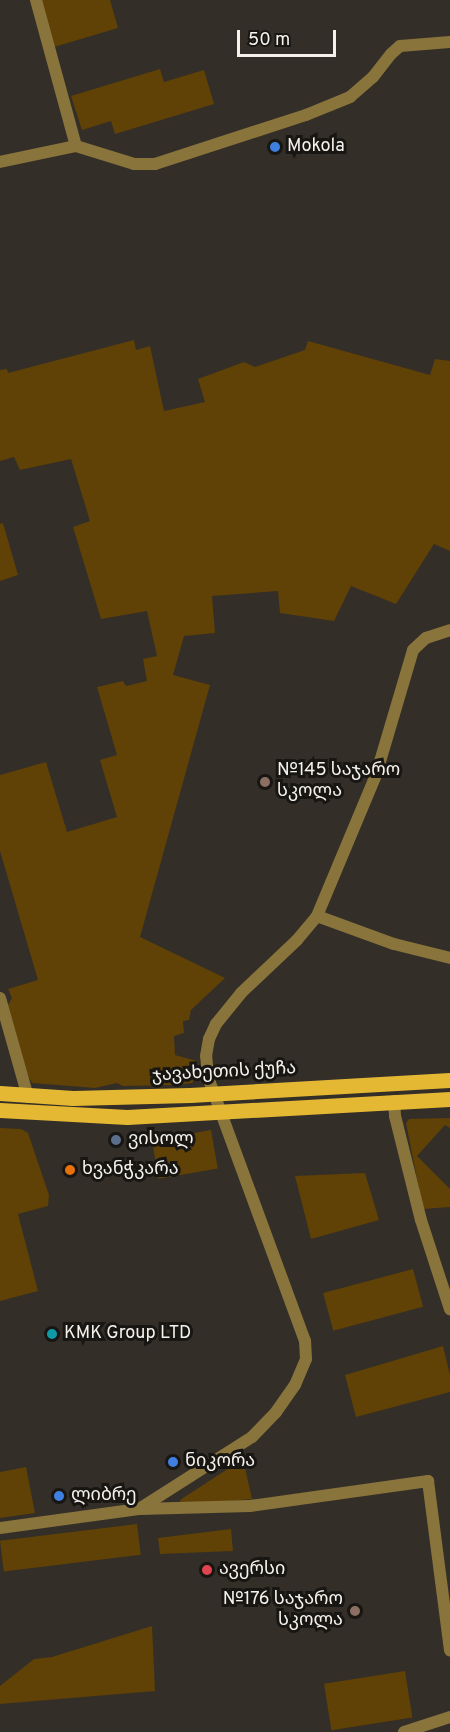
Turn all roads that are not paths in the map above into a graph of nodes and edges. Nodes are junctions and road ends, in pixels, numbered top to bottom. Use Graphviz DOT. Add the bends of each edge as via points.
graph roads {
  1 [pos="36,0"];
  2 [pos="450,42"];
  3 [pos="76,146"];
  4 [pos="0,162"];
  5 [pos="450,630"];
  6 [pos="317,916"];
  7 [pos="450,958"];
  8 [pos="0,998"];
  9 [pos="450,1080"];
  10 [pos="0,1093"];
  11 [pos="213,1094"];
  12 [pos="28,1097"];
  13 [pos="450,1099"];
  14 [pos="394,1101"];
  15 [pos="0,1110"];
  16 [pos="222,1112"];
  17 [pos="450,1309"];
  18 [pos="139,1509"];
  19 [pos="0,1528"];
  20 [pos="446,1581"];
  21 [pos="450,1651"];
  22 [pos="450,1717"];
  23 [pos="404,1732"];
  1 -- 3 [label="street"];
  2 -- 3 [label="street" via="400,46 350,97 155,164 134,164"];
  3 -- 4 [label="street"];
  5 -- 6 [label="street" via="421,641 408,661 376,775"];
  6 -- 7 [label="street" via="394,944"];
  6 -- 11 [label="street" via="216,1024 206,1056"];
  8 -- 12 [label="street"];
  9 -- 11 [label="main road, ჯავახეთის ქუჩა"];
  10 -- 12 [label="main road, ჯავახეთის ქუჩა"];
  11 -- 12 [label="main road, ჯავახეთის ქუჩა"];
  11 -- 16 [label="street"];
  13 -- 14 [label="main road"];
  14 -- 16 [label="main road"];
  14 -- 17 [label="street" via="421,1220"];
  15 -- 16 [label="main road" via="127,1117"];
  16 -- 18 [label="street" via="305,1341 306,1359 295,1385 252,1437"];
  18 -- 19 [label="street"];
  18 -- 20 [label="street" via="250,1506 428,1481"];
  20 -- 21 [label="street"];
  22 -- 23 [label="street"];
}
